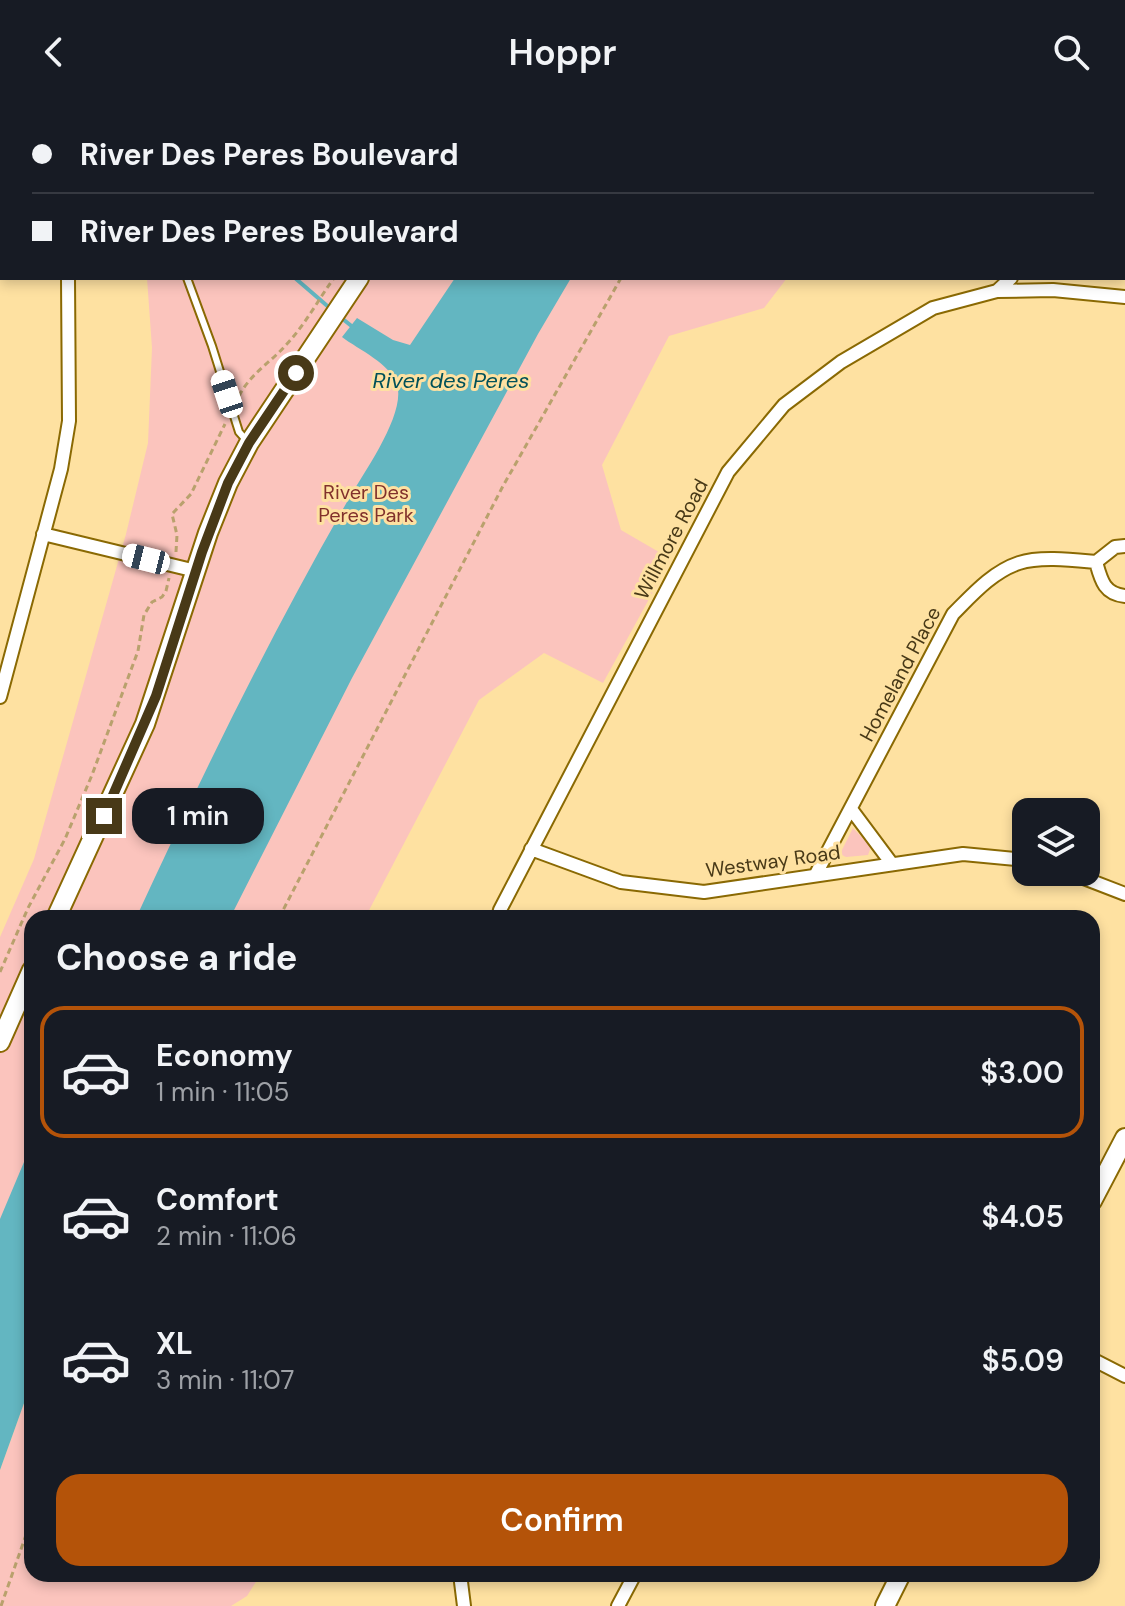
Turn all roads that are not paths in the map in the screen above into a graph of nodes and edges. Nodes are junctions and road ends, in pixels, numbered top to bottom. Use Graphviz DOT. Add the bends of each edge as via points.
graph roads {
  1 [pos="68,280"];
  2 [pos="188,280"];
  3 [pos="1009,280"];
  4 [pos="354,286"];
  5 [pos="997,291"];
  6 [pos="1125,297"];
  7 [pos="249,443"];
  8 [pos="43,534"];
  9 [pos="1125,546"];
  10 [pos="1096,562"];
  11 [pos="196,571"];
  12 [pos="1125,596"];
  13 [pos="0,697"];
  14 [pos="851,809"];
  15 [pos="531,849"];
  16 [pos="1012,859"];
  17 [pos="892,864"];
  18 [pos="816,874"];
  19 [pos="1100,884"];
  20 [pos="1125,894"];
  21 [pos="60,910"];
  22 [pos="500,910"];
  23 [pos="24,988"];
  24 [pos="0,1042"];
  25 [pos="1125,1138"];
  26 [pos="1100,1182"];
  27 [pos="1100,1363"];
  28 [pos="1125,1376"];
  29 [pos="461,1582"];
  30 [pos="631,1582"];
  31 [pos="897,1582"];
  32 [pos="464,1606"];
  33 [pos="618,1606"];
  34 [pos="885,1606"];
  1 -- 8 [label="street" via="69,421"];
  2 -- 7 [label="lane" via="239,432"];
  3 -- 5 [label="street, Willmore Road"];
  4 -- 7 [label="main road"];
  5 -- 6 [label="street, Willmore Road"];
  5 -- 15 [label="street, Willmore Road" via="933,308 841,362 784,405 728,472"];
  7 -- 11 [label="main road" via="217,509"];
  8 -- 11 [label="street"];
  8 -- 13 [label="street"];
  9 -- 10 [label="street"];
  10 -- 12 [label="street" via="1103,585"];
  10 -- 14 [label="street, Homeland Place" via="1019,563 987,581 953,614"];
  11 -- 21 [label="main road" via="145,724"];
  14 -- 17 [label="street"];
  14 -- 18 [label="street, Homeland Place"];
  15 -- 18 [label="street, Westway Road" via="621,882 704,892"];
  15 -- 22 [label="street, Willmore Road"];
  16 -- 17 [label="street, Westway Road" via="963,854"];
  17 -- 18 [label="street, Westway Road"];
  19 -- 20 [label="street"];
  23 -- 24 [label="main road"];
  25 -- 26 [label="main road"];
  27 -- 28 [label="street"];
  29 -- 32 [label="street"];
  30 -- 33 [label="street"];
  31 -- 34 [label="main road"];
}
